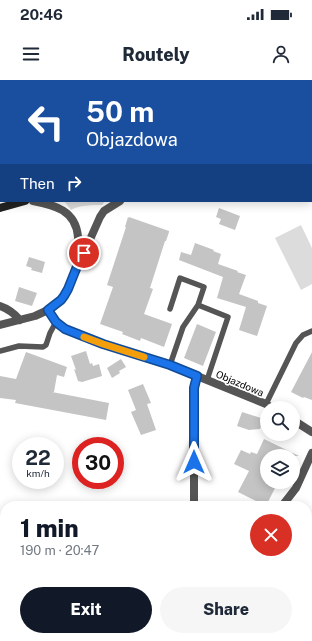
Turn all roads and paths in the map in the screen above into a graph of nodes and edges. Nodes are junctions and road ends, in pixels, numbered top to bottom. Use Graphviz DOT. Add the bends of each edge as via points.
graph roads {
  1 [pos="21,202"];
  2 [pos="37,202"];
  3 [pos="118,202"];
  4 [pos="0,208"];
  5 [pos="78,264"];
  6 [pos="198,305"];
  7 [pos="0,306"];
  8 [pos="170,309"];
  9 [pos="48,310"];
  10 [pos="20,320"];
  11 [pos="56,322"];
  12 [pos="0,325"];
  13 [pos="312,331"];
  14 [pos="0,351"];
  15 [pos="170,365"];
  16 [pos="197,376"];
  17 [pos="207,380"];
  18 [pos="271,401"];
  19 [pos="260,402"];
  20 [pos="300,424"];
  21 [pos="312,432"];
  22 [pos="312,453"];
  23 [pos="194,501"];
  24 [pos="286,501"];
  1 -- 4 [label="main road"];
  2 -- 5 [label="street" via="54,206 72,219 78,237"];
  3 -- 5 [label="street" via="104,211 100,217"];
  5 -- 9 [label="street" via="64,296"];
  6 -- 8 [label="lane" via="204,287 180,278"];
  6 -- 15 [label="lane" via="183,327"];
  6 -- 17 [label="lane" via="228,317"];
  7 -- 10 [label="street" via="8,308"];
  9 -- 10 [label="street"];
  9 -- 11 [label="street, Objazdowa"];
  10 -- 12 [label="street"];
  11 -- 14 [label="lane" via="43,347 19,346"];
  11 -- 15 [label="street, Objazdowa" via="65,329 103,344"];
  13 -- 18 [label="lane" via="303,334 296,343"];
  15 -- 16 [label="street, Objazdowa"];
  16 -- 17 [label="street, Objazdowa"];
  16 -- 23 [label="street" via="194,388"];
  17 -- 19 [label="street, Objazdowa"];
  20 -- 21 [label="street"];
  22 -- 24 [label="street" via="296,488"];
}
